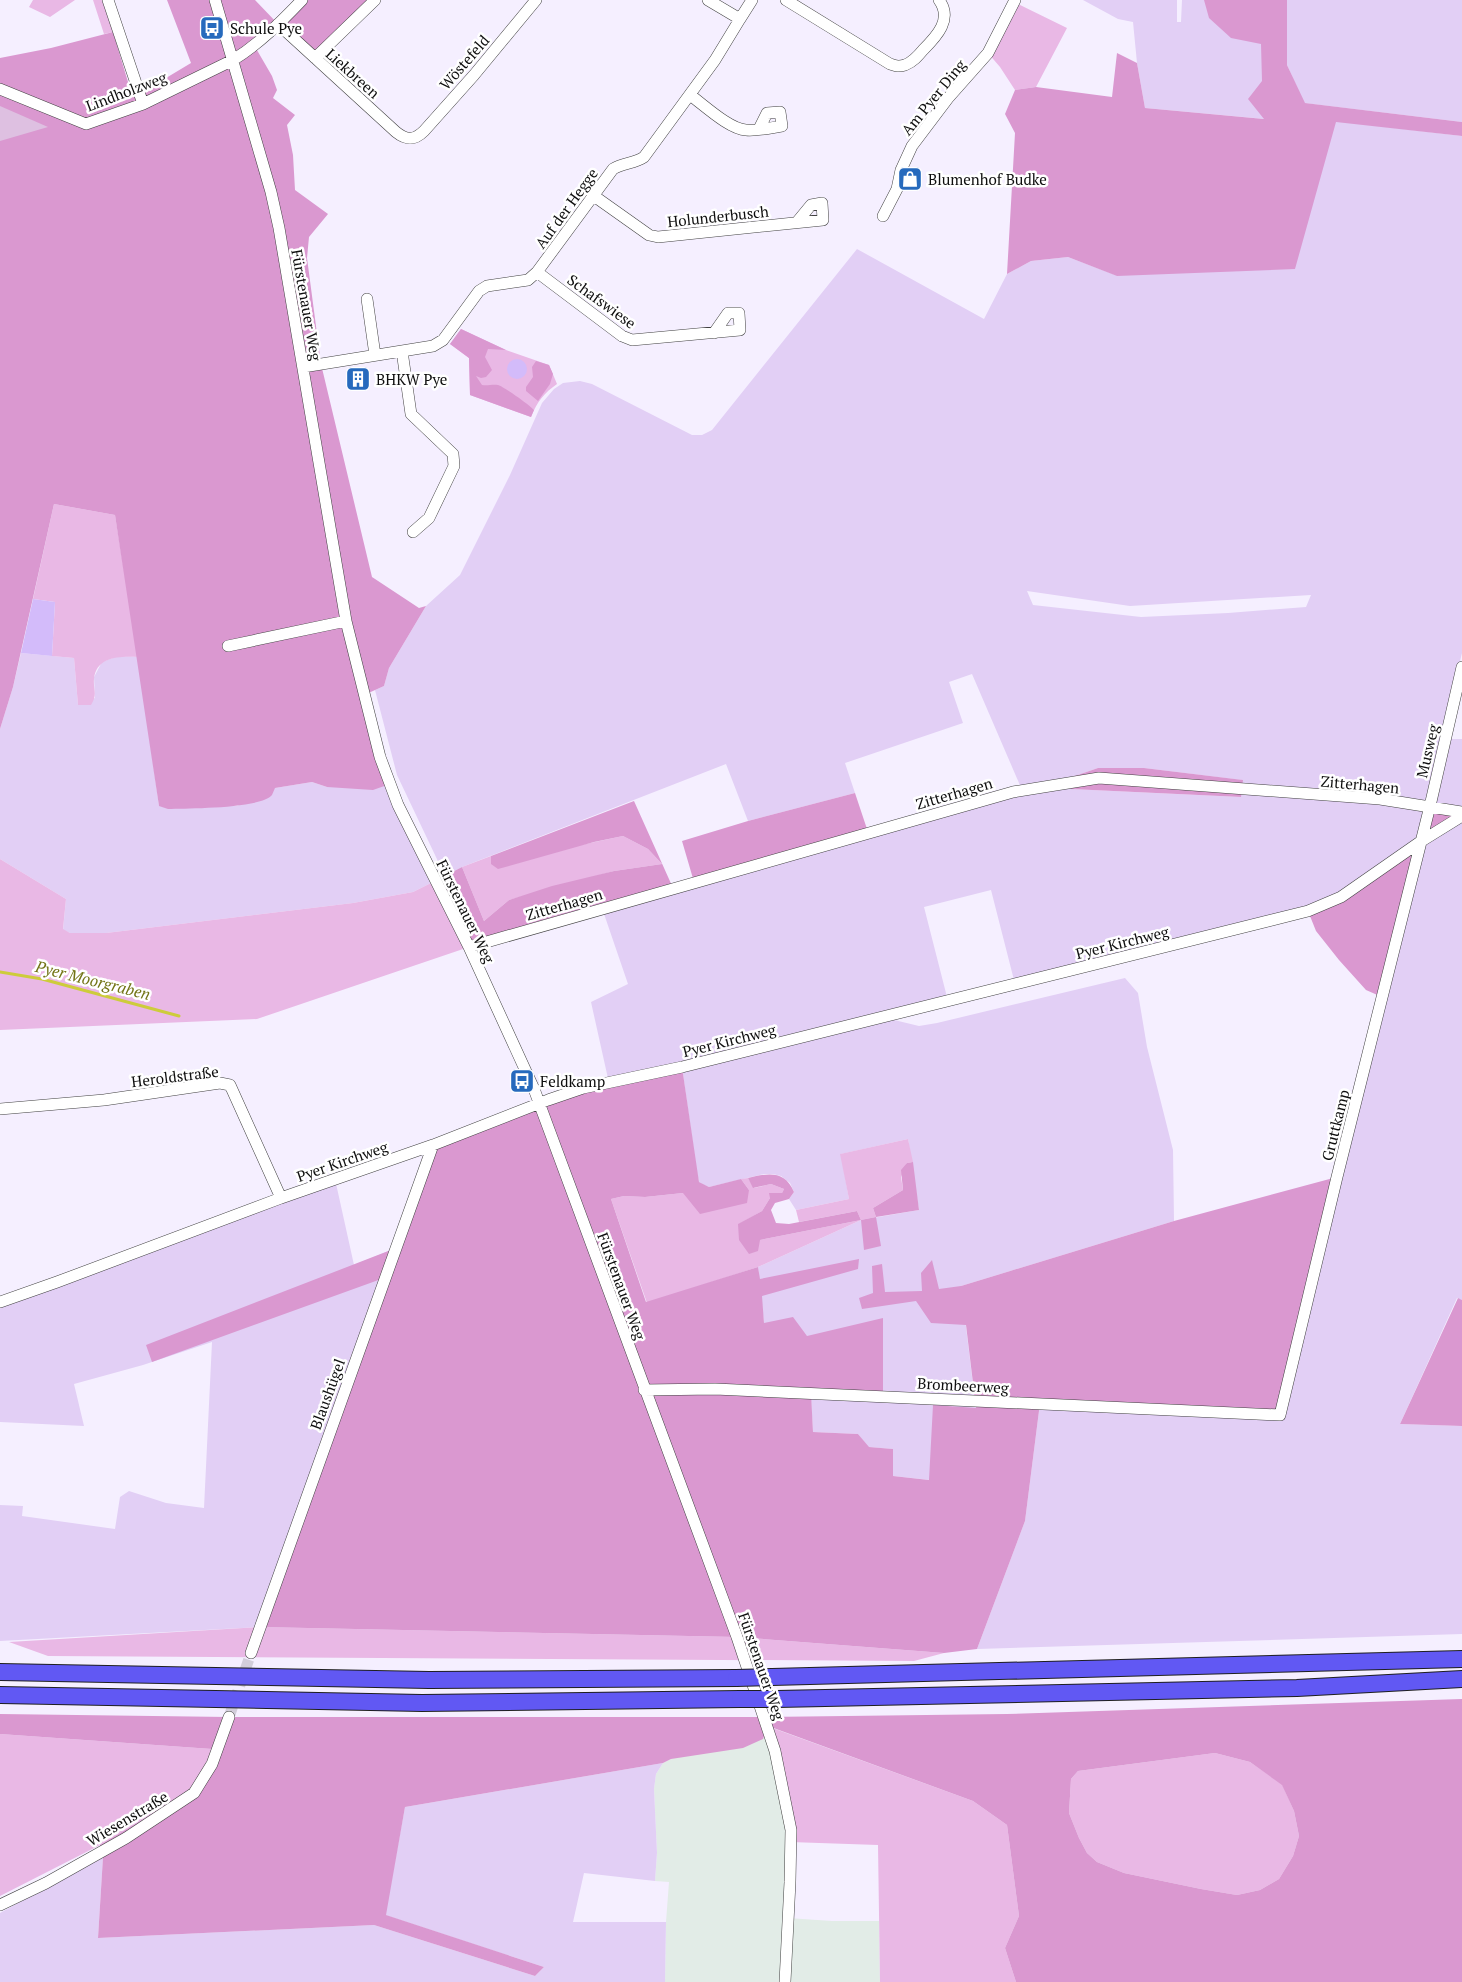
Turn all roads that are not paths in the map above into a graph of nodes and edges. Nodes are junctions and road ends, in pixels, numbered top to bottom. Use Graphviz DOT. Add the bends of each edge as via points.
graph roads {
  1 [pos="108,0"];
  2 [pos="215,0"];
  3 [pos="302,0"];
  4 [pos="375,0"];
  5 [pos="536,0"];
  6 [pos="708,0"];
  7 [pos="752,0"];
  8 [pos="786,0"];
  9 [pos="939,0"];
  10 [pos="1015,0"];
  11 [pos="740,19"];
  12 [pos="278,24"];
  13 [pos="315,58"];
  14 [pos="233,60"];
  15 [pos="0,89"];
  16 [pos="690,95"];
  17 [pos="143,104"];
  18 [pos="759,129"];
  19 [pos="410,139"];
  20 [pos="594,196"];
  21 [pos="883,216"];
  22 [pos="797,222"];
  23 [pos="538,272"];
  24 [pos="367,298"];
  25 [pos="714,333"];
  26 [pos="402,351"];
  27 [pos="375,355"];
  28 [pos="303,367"];
  29 [pos="413,532"];
  30 [pos="346,620"];
  31 [pos="228,646"];
  32 [pos="1462,667"];
  33 [pos="1430,806"];
  34 [pos="1462,812"];
  35 [pos="1462,816"];
  36 [pos="1420,842"];
  37 [pos="469,947"];
  38 [pos="540,1103"];
  39 [pos="0,1109"];
  40 [pos="433,1145"];
  41 [pos="281,1198"];
  42 [pos="0,1302"];
  43 [pos="644,1390"];
  44 [pos="1280,1415"];
  45 [pos="251,1653"];
  46 [pos="1462,1659"];
  47 [pos="0,1672"];
  48 [pos="1462,1679"];
  49 [pos="0,1695"];
  50 [pos="229,1717"];
  51 [pos="0,1905"];
  52 [pos="784,1982"];
  1 -- 17 [label="street"];
  2 -- 14 [label="street, Fürstenauer Weg"];
  3 -- 12 [label="street, Lindholzweg"];
  4 -- 13 [label="street"];
  5 -- 19 [label="street, Wöstefeld" via="424,131"];
  6 -- 11 [label="street"];
  7 -- 11 [label="street, Auf der Hegge"];
  8 -- 9 [label="street" via="898,66 916,58 937,36 944,23 944,7"];
  10 -- 21 [label="street, Am Pyer Ding" via="988,53 912,146"];
  11 -- 16 [label="street, Auf der Hegge"];
  12 -- 13 [label="street, Liekbreen"];
  12 -- 14 [label="street, Lindholzweg"];
  13 -- 19 [label="street, Liekbreen" via="403,138"];
  14 -- 17 [label="street, Lindholzweg"];
  14 -- 28 [label="street, Fürstenauer Weg" via="277,219"];
  15 -- 17 [label="street, Lindholzweg" via="86,124"];
  16 -- 18 [label="street" via="730,124 746,130"];
  16 -- 20 [label="street, Auf der Hegge" via="644,157 613,170"];
  20 -- 22 [label="street, Holunderbusch" via="648,235 658,237"];
  20 -- 23 [label="street, Auf der Hegge"];
  23 -- 25 [label="street, Schafswiese" via="622,336 632,340"];
  23 -- 26 [label="street, Auf der Hegge" via="528,280 487,286 479,291 443,340 433,346"];
  24 -- 27 [label="street"];
  26 -- 27 [label="street, Auf der Hegge"];
  26 -- 29 [label="street" via="411,414 453,454 454,466 428,518"];
  27 -- 28 [label="street, Auf der Hegge"];
  28 -- 30 [label="street, Fürstenauer Weg"];
  30 -- 31 [label="street"];
  30 -- 37 [label="street, Fürstenauer Weg" via="368,713 387,775 421,854"];
  32 -- 33 [label="street, Musweg"];
  33 -- 34 [label="street, Zitterhagen"];
  33 -- 36 [label="street, Musweg"];
  33 -- 37 [label="street, Zitterhagen" via="1380,799 1099,778 1013,792"];
  35 -- 36 [label="street, Pyer Kirchweg"];
  36 -- 38 [label="street, Pyer Kirchweg" via="1341,897 1308,911 682,1067 583,1088"];
  36 -- 44 [label="street, Gruttkamp"];
  37 -- 38 [label="street, Fürstenauer Weg"];
  38 -- 40 [label="street, Pyer Kirchweg"];
  38 -- 43 [label="street, Fürstenauer Weg"];
  39 -- 41 [label="street, Heroldstraße" via="104,1100 220,1083 230,1085"];
  40 -- 41 [label="street, Pyer Kirchweg"];
  40 -- 45 [label="street, Blaushügel"];
  41 -- 42 [label="street, Pyer Kirchweg"];
  43 -- 44 [label="street, Brombeerweg" via="715,1389"];
  43 -- 52 [label="street, Fürstenauer Weg" via="737,1637 775,1751 790,1830"];
  46 -- 47 [label="highway, bridge" via="736,1678 429,1680"];
  48 -- 49 [label="highway, bridge" via="1297,1688 422,1703"];
  50 -- 51 [label="street, Wiesenstraße" via="212,1764 194,1793 126,1838"];
}
